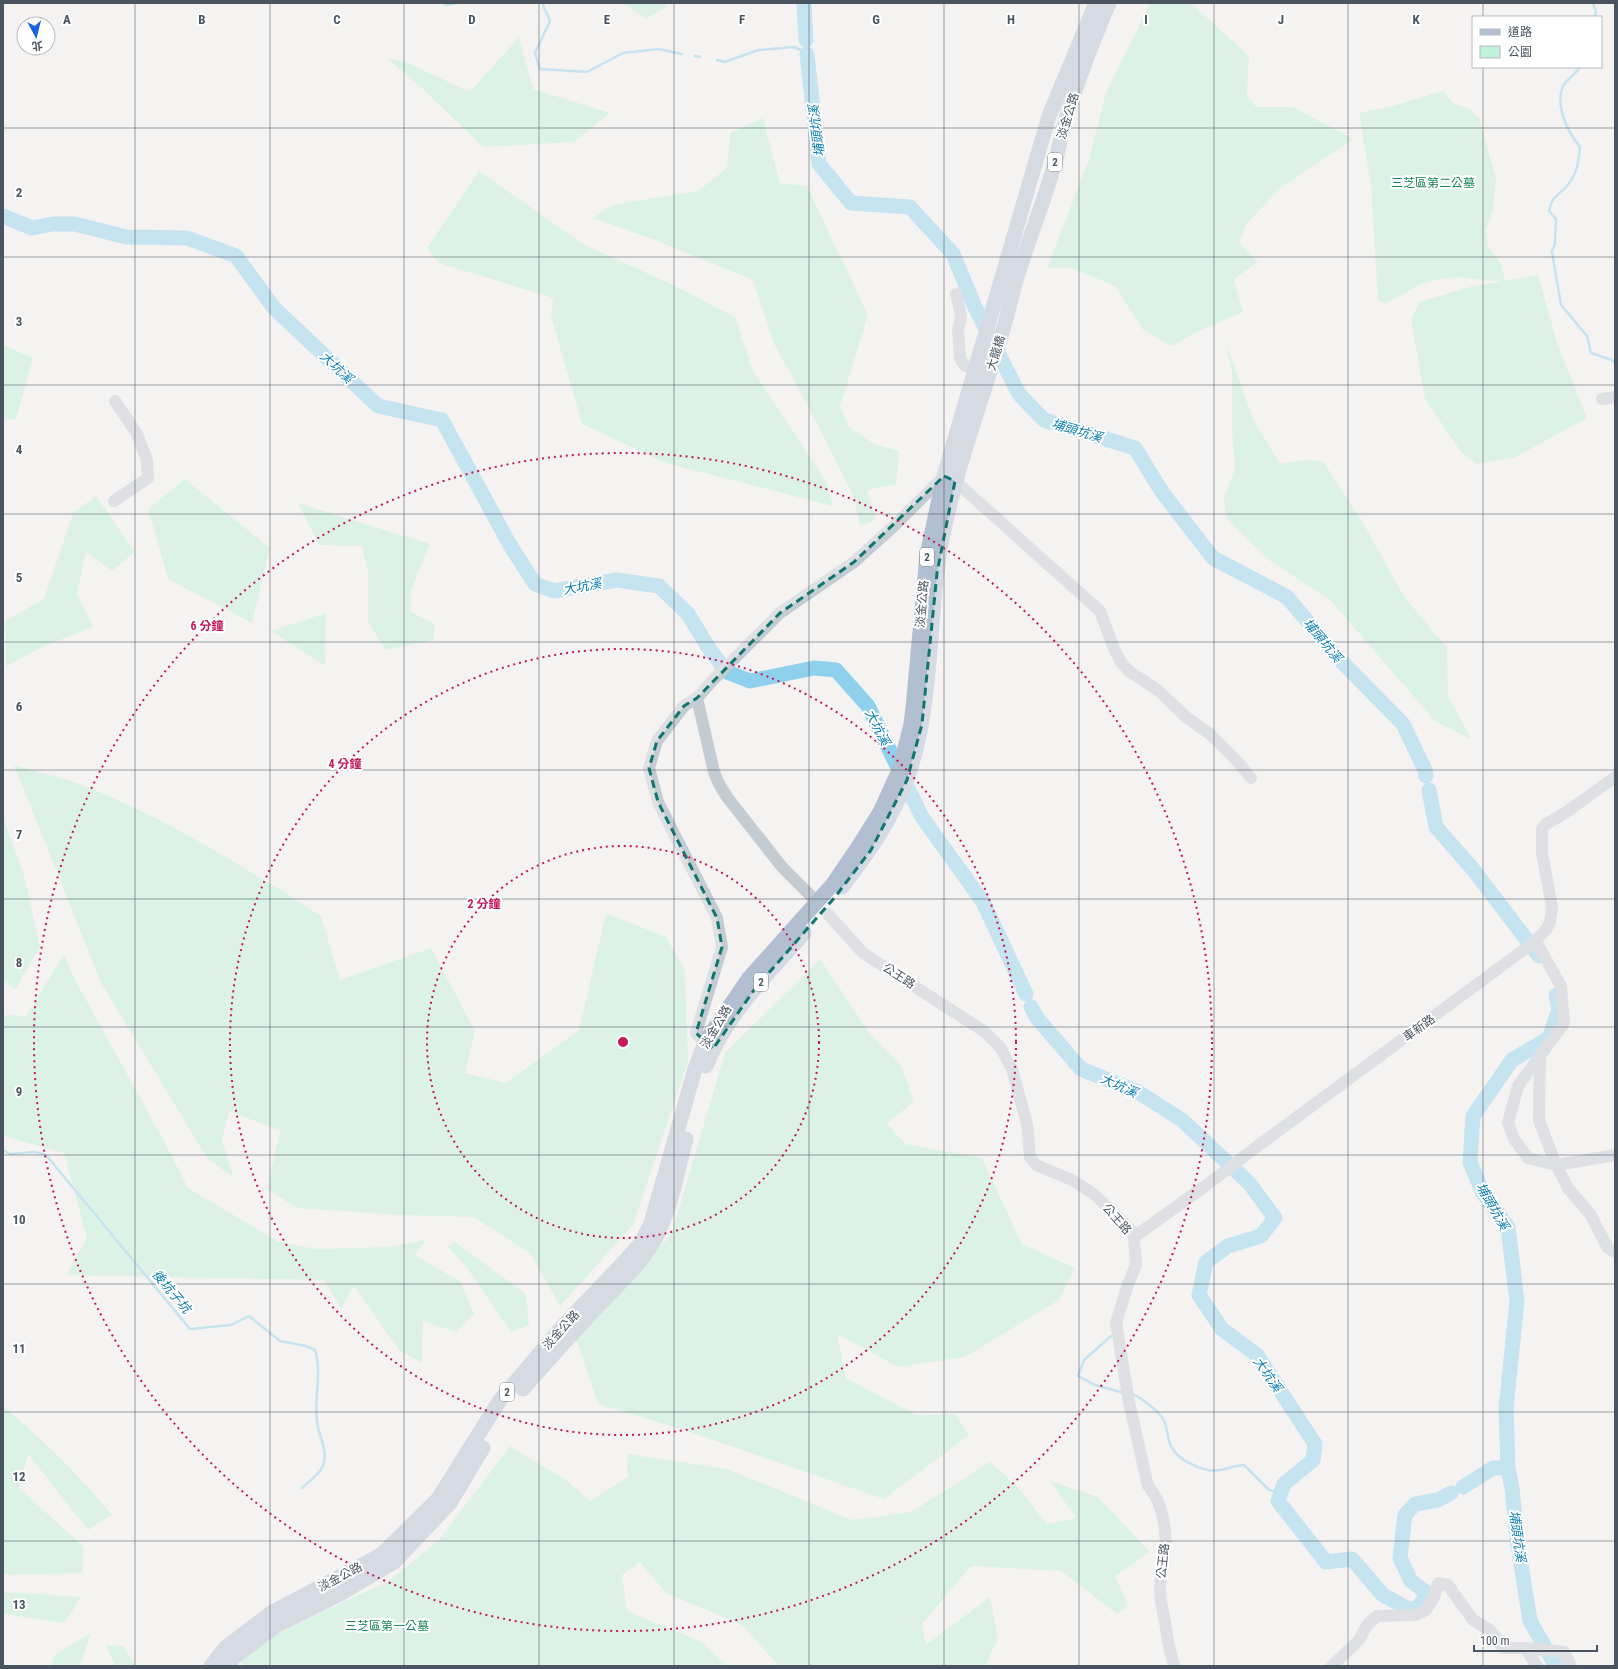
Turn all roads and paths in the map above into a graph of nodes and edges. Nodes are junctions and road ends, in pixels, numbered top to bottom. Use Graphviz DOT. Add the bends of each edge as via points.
graph roads {
  1 [pos="1096,3"];
  2 [pos="1109,3"];
  3 [pos="956,294"];
  4 [pos="996,302"];
  5 [pos="1005,322"];
  6 [pos="977,366"];
  7 [pos="986,384"];
  8 [pos="1615,397"];
  9 [pos="1602,399"];
  10 [pos="115,401"];
  11 [pos="950,479"];
  12 [pos="114,501"];
  13 [pos="697,698"];
  14 [pos="1615,777"];
  15 [pos="1251,778"];
  16 [pos="814,900"];
  17 [pos="817,916"];
  18 [pos="1534,942"];
  19 [pos="709,1046"];
  20 [pos="1540,1057"];
  21 [pos="1615,1155"];
  22 [pos="1556,1165"];
  23 [pos="1134,1237"];
  24 [pos="1615,1252"];
  25 [pos="353,1578"];
  26 [pos="1525,1648"];
  27 [pos="211,1666"];
  28 [pos="228,1666"];
  29 [pos="1175,1666"];
  30 [pos="1332,1666"];
  31 [pos="1537,1666"];
  32 [pos="1571,1666"];
  1 -- 4 [label="main road, 淡金公路 / 2" via="1049,116"];
  2 -- 5 [label="main road, 淡金公路 / 2" via="1090,48 1065,121 1052,174 1018,273"];
  3 -- 6 [label="street" via="961,318 958,329 960,358 964,365"];
  4 -- 6 [label="main road, 大龍橋 / 2"];
  5 -- 7 [label="main road, 大龍橋 / 2"];
  6 -- 11 [label="main road, 淡金公路 / 2"];
  7 -- 11 [label="main road, 淡金公路 / 2"];
  8 -- 9 [label="street"];
  10 -- 12 [label="street" via="137,434 147,460 148,478"];
  11 -- 13 [label="street" via="854,562 780,613"];
  11 -- 15 [label="street" via="1100,611 1114,649 1129,671 1149,684 1186,717 1210,734"];
  11 -- 17 [label="main road, 淡金公路 / 2" via="924,706 907,762 895,794 890,817 871,850 831,894"];
  13 -- 16 [label="street" via="719,784 782,867"];
  13 -- 19 [label="street" via="684,706 657,741 649,768 658,802 717,918 722,947 696,1033"];
  14 -- 18 [label="street, 車新路" via="1542,829 1542,853 1552,907 1546,930"];
  17 -- 19 [label="main road, 淡金公路 / 2"];
  17 -- 23 [label="street, 公王路" via="863,953 985,1032 1000,1047 1012,1069 1027,1124 1030,1157 1036,1165 1072,1180 1094,1194 1131,1230"];
  18 -- 20 [label="street" via="1561,986 1564,1023"];
  18 -- 23 [label="street, 車新路"];
  19 -- 25 [label="main road, 淡金公路 / 2" via="668,1206 648,1251 506,1409 450,1503 394,1562"];
  20 -- 22 [label="street" via="1539,1120"];
  20 -- 22 [label="street" via="1518,1086 1508,1123 1514,1139 1528,1158"];
  21 -- 22 [label="street"];
  22 -- 24 [label="street" via="1568,1188 1590,1214 1608,1248"];
  23 -- 29 [label="street, 公王路" via="1136,1265 1116,1324 1128,1398 1148,1486 1154,1492 1160,1506 1164,1528 1166,1548 1160,1589 1162,1614"];
  25 -- 27 [label="main road, 淡金公路 / 2" via="271,1613 225,1648"];
  25 -- 28 [label="main road, 淡金公路 / 2" via="277,1625 233,1658"];
  26 -- 30 [label="street" via="1503,1648 1490,1630 1473,1620 1448,1585 1438,1583 1434,1597 1426,1610 1416,1615 1377,1616 1367,1625 1359,1640"];
  26 -- 31 [label="street"];
  26 -- 32 [label="street" via="1564,1652"];
}
